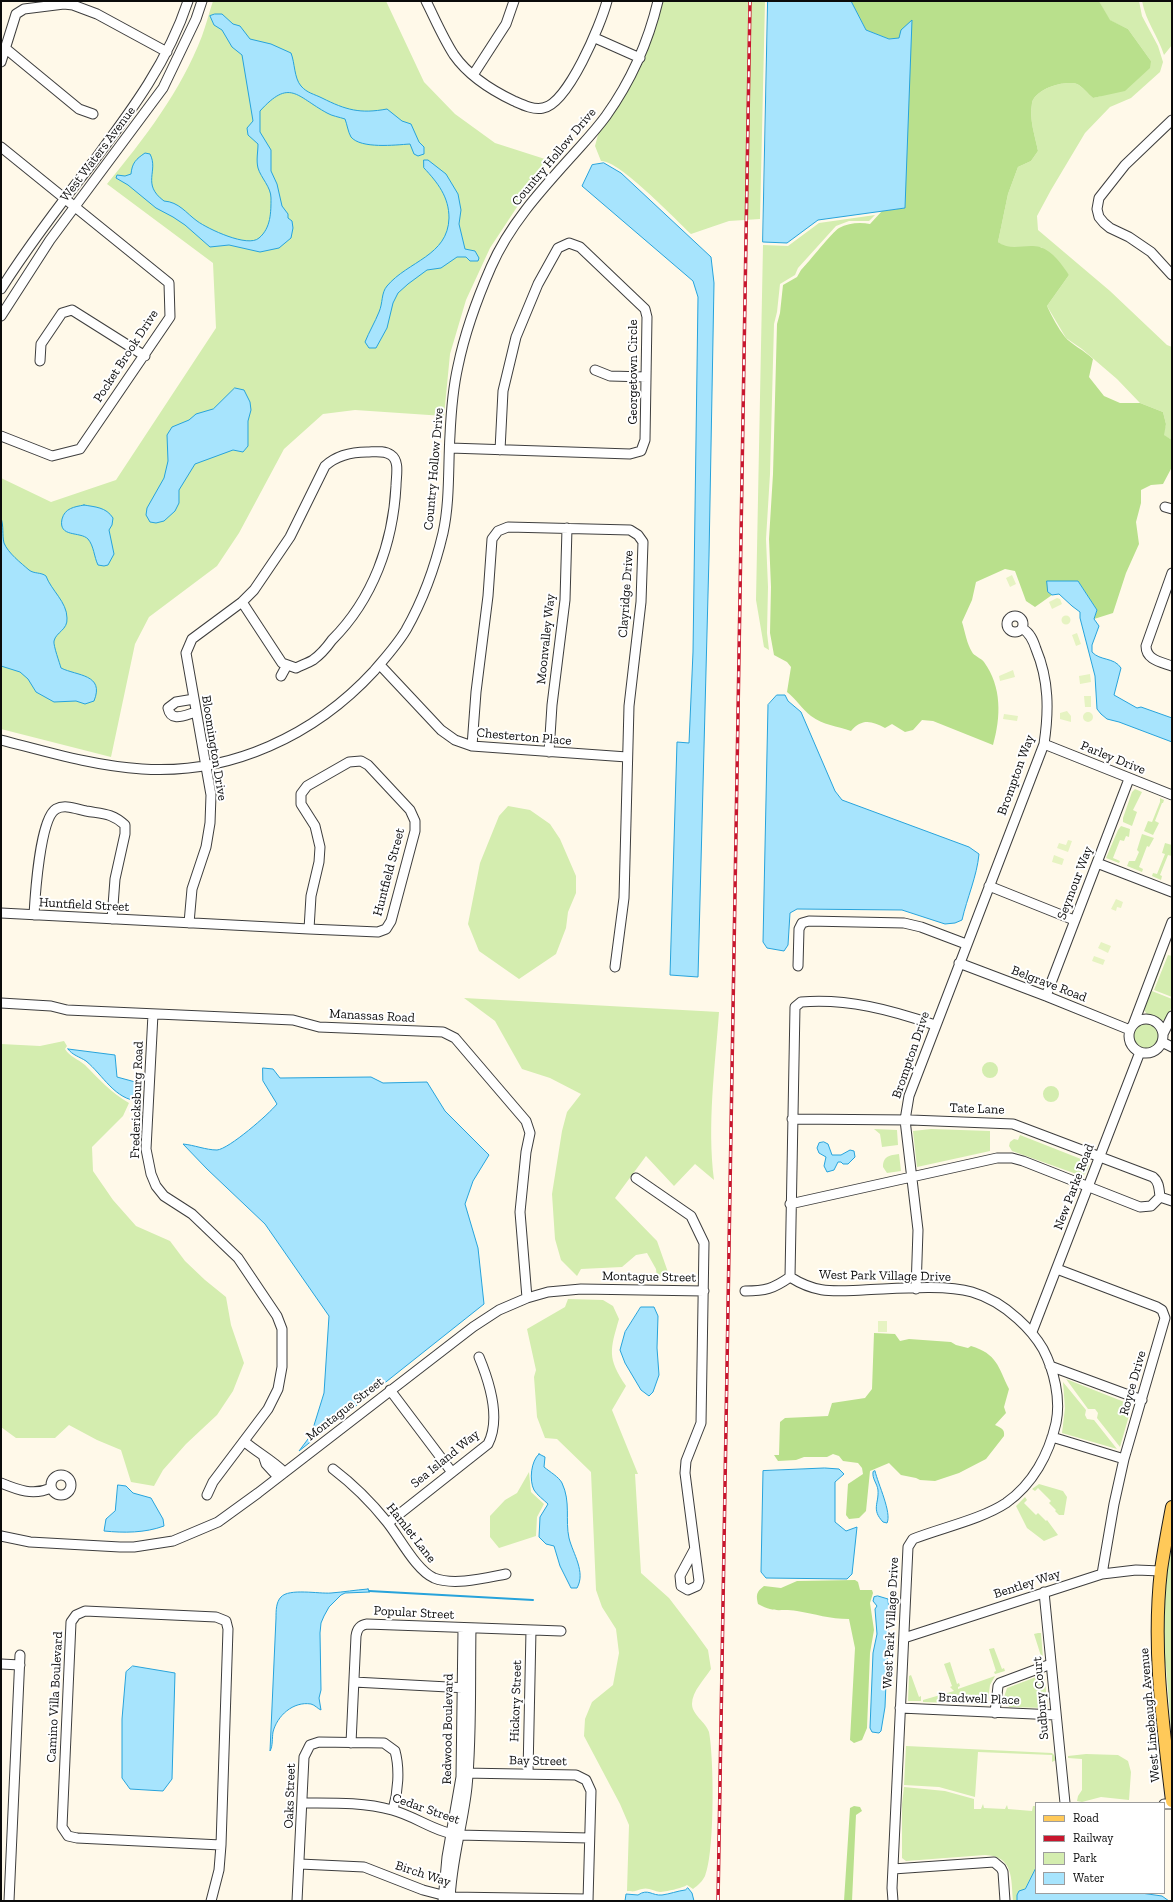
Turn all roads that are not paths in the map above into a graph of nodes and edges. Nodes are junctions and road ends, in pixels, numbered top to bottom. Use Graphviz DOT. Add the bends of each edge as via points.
graph roads {
  1 [pos="188,1"];
  2 [pos="202,1"];
  3 [pos="426,1"];
  4 [pos="514,1"];
  5 [pos="607,1"];
  6 [pos="658,1"];
  7 [pos="595,38"];
  8 [pos="5,48"];
  9 [pos="167,52"];
  10 [pos="640,58"];
  11 [pos="1,62"];
  12 [pos="473,75"];
  13 [pos="93,114"];
  14 [pos="1172,120"];
  15 [pos="1,147"];
  16 [pos="64,199"];
  17 [pos="74,207"];
  18 [pos="1172,275"];
  19 [pos="1,289"];
  20 [pos="1,316"];
  21 [pos="145,356"];
  22 [pos="40,361"];
  23 [pos="595,370"];
  24 [pos="646,377"];
  25 [pos="1,436"];
  26 [pos="450,448"];
  27 [pos="500,450"];
  28 [pos="567,528"];
  29 [pos="1172,573"];
  30 [pos="242,602"];
  31 [pos="1022,629"];
  32 [pos="287,665"];
  33 [pos="380,665"];
  34 [pos="1172,666"];
  35 [pos="281,676"];
  36 [pos="194,699"];
  37 [pos="196,712"];
  38 [pos="1,740"];
  39 [pos="1044,744"];
  40 [pos="472,746"];
  41 [pos="549,752"];
  42 [pos="627,758"];
  43 [pos="206,766"];
  44 [pos="1129,779"];
  45 [pos="1172,795"];
  46 [pos="1097,863"];
  47 [pos="988,886"];
  48 [pos="1172,892"];
  49 [pos="1,913"];
  50 [pos="34,915"];
  51 [pos="112,919"];
  52 [pos="1074,920"];
  53 [pos="1172,922"];
  54 [pos="189,923"];
  55 [pos="309,929"];
  56 [pos="966,944"];
  57 [pos="959,964"];
  58 [pos="798,966"];
  59 [pos="615,967"];
  60 [pos="1046,996"];
  61 [pos="1,1003"];
  62 [pos="153,1014"];
  63 [pos="1172,1016"];
  64 [pos="935,1025"];
  65 [pos="1132,1028"];
  66 [pos="1162,1038"];
  67 [pos="1172,1046"];
  68 [pos="1140,1052"];
  69 [pos="792,1119"];
  70 [pos="905,1120"];
  71 [pos="1099,1157"];
  72 [pos="910,1176"];
  73 [pos="636,1178"];
  74 [pos="1087,1186"];
  75 [pos="1160,1197"];
  76 [pos="1172,1201"];
  77 [pos="790,1204"];
  78 [pos="1057,1269"];
  79 [pos="790,1277"];
  80 [pos="916,1289"];
  81 [pos="704,1291"];
  82 [pos="745,1291"];
  83 [pos="527,1298"];
  84 [pos="1032,1332"];
  85 [pos="480,1357"];
  86 [pos="1050,1366"];
  87 [pos="390,1390"];
  88 [pos="1142,1400"];
  89 [pos="1052,1437"];
  90 [pos="245,1442"];
  91 [pos="1124,1459"];
  92 [pos="333,1469"];
  93 [pos="451,1471"];
  94 [pos="281,1475"];
  95 [pos="1,1483"];
  96 [pos="51,1488"];
  97 [pos="207,1495"];
  98 [pos="1172,1507"];
  99 [pos="388,1523"];
  100 [pos="1,1536"];
  101 [pos="694,1550"];
  102 [pos="1161,1571"];
  103 [pos="506,1574"];
  104 [pos="1102,1574"];
  105 [pos="1044,1592"];
  106 [pos="467,1629"];
  107 [pos="531,1630"];
  108 [pos="561,1631"];
  109 [pos="904,1638"];
  110 [pos="20,1655"];
  111 [pos="1,1664"];
  112 [pos="1051,1664"];
  113 [pos="20,1665"];
  114 [pos="354,1682"];
  115 [pos="466,1688"];
  116 [pos="900,1708"];
  117 [pos="995,1713"];
  118 [pos="1056,1715"];
  119 [pos="351,1743"];
  120 [pos="465,1773"];
  121 [pos="528,1773"];
  122 [pos="303,1802"];
  123 [pos="1065,1802"];
  124 [pos="1172,1803"];
  125 [pos="393,1810"];
  126 [pos="455,1834"];
  127 [pos="589,1838"];
  128 [pos="221,1845"];
  129 [pos="300,1864"];
  130 [pos="893,1869"];
  131 [pos="446,1899"];
  132 [pos="588,1900"];
  133 [pos="9,1901"];
  134 [pos="211,1901"];
  135 [pos="297,1901"];
  136 [pos="893,1901"];
  137 [pos="1005,1901"];
  1 -- 9 [label="street, West Waters Avenue"];
  2 -- 17 [label="street, West Waters Avenue" via="163,88"];
  3 -- 12 [label="street" via="455,56"];
  4 -- 12 [label="street" via="506,24"];
  5 -- 7 [label="street"];
  6 -- 10 [label="street, Country Hollow Drive"];
  7 -- 10 [label="street"];
  7 -- 12 [label="street" via="569,83 554,103 544,108 531,108 498,94"];
  8 -- 9 [label="street" via="16,14 24,8 64,4 97,14"];
  8 -- 11 [label="street"];
  8 -- 13 [label="street" via="79,109"];
  9 -- 16 [label="street, West Waters Avenue" via="132,110"];
  10 -- 26 [label="street, Country Hollow Drive" via="626,88 604,119 537,194 512,228 492,265 474,310 457,368"];
  14 -- 18 [label="street" via="1125,165 1099,198 1097,209 1104,223 1151,252"];
  15 -- 16 [label="street, Pocket Brook Drive"];
  16 -- 17 [label="street, Pocket Brook Drive"];
  16 -- 19 [label="street, West Waters Avenue"];
  17 -- 20 [label="street, West Waters Avenue" via="38,257"];
  17 -- 21 [label="street, Pocket Brook Drive" via="169,283 170,318"];
  21 -- 22 [label="street" via="72,310 62,313 41,344"];
  21 -- 25 [label="street, Pocket Brook Drive" via="80,449 52,456"];
  23 -- 24 [label="street" via="610,376"];
  24 -- 27 [label="street, Georgetown Circle" via="645,440 641,451 630,454"];
  24 -- 27 [label="street, Georgetown Circle" via="645,308 580,247 569,243 558,248 538,284 516,338 504,391"];
  26 -- 27 [label="street, Georgetown Circle"];
  26 -- 33 [label="street, Country Hollow Drive" via="444,530 430,576 405,632"];
  28 -- 40 [label="street, Clayridge Drive" via="508,527 498,531 492,539"];
  28 -- 41 [label="street, Moonvalley Way" via="565,600"];
  28 -- 42 [label="street, Clayridge Drive" via="630,530 643,542 641,602 629,706"];
  29 -- 34 [label="street" via="1146,646 1150,658"];
  30 -- 32 [label="street" via="282,663"];
  30 -- 32 [label="street, Bloomington Drive" via="254,590 290,537 325,466 331,460 355,452 385,452 392,455 397,463 395,512 388,543 363,601 342,631 320,654 296,668"];
  30 -- 36 [label="street, Bloomington Drive" via="192,639 186,653"];
  31 -- 39 [label="street, Brompton Way" via="1028,632 1034,642 1045,676 1048,705"];
  32 -- 35 [label="street"];
  33 -- 40 [label="street, Chesterton Place" via="441,730 455,740"];
  33 -- 43 [label="street, Country Hollow Drive" via="338,705 295,735 243,757"];
  36 -- 37 [label="street, Bloomington Drive"];
  36 -- 37 [label="street" via="176,702 168,708 169,714 173,717"];
  37 -- 43 [label="street, Bloomington Drive"];
  38 -- 43 [label="street, Country Hollow Drive" via="110,766 145,770"];
  39 -- 44 [label="street, Parley Drive"];
  39 -- 47 [label="street, Brompton Way"];
  40 -- 41 [label="street, Chesterton Place"];
  41 -- 42 [label="street, Chesterton Place"];
  42 -- 59 [label="street, Clayridge Drive" via="624,898"];
  43 -- 54 [label="street, Bloomington Drive" via="210,822 206,847 192,889"];
  44 -- 45 [label="street, Parley Drive"];
  44 -- 46 [label="street, Seymour Way"];
  46 -- 48 [label="street"];
  46 -- 52 [label="street, Seymour Way"];
  47 -- 52 [label="street"];
  47 -- 56 [label="street, Brompton Drive"];
  49 -- 50 [label="street, Huntfield Street"];
  50 -- 51 [label="street, Huntfield Street"];
  50 -- 51 [label="street" via="37,866 49,818 55,810 65,807 115,816 125,825 126,834 114,879"];
  51 -- 54 [label="street, Huntfield Street"];
  52 -- 60 [label="street, Seymour Way"];
  53 -- 65 [label="street"];
  54 -- 55 [label="street, Huntfield Street"];
  55 -- 55 [label="street, Huntfield Street" via="378,932 386,929 391,921 415,831 415,821 410,810 368,765 361,761 349,762 307,786 301,794 301,804 315,826 320,848 310,896"];
  56 -- 57 [label="street, Brompton Drive"];
  56 -- 58 [label="street" via="904,923 809,921 802,923 799,929"];
  57 -- 60 [label="street, Belgrave Road"];
  57 -- 64 [label="street, Brompton Drive"];
  60 -- 65 [label="street, Belgrave Road"];
  61 -- 62 [label="street, Manassas Road" via="51,1006 67,1010"];
  62 -- 83 [label="street, Manassas Road" via="292,1020 319,1027 443,1032 455,1038 526,1121 530,1133 520,1212"];
  62 -- 90 [label="street, Fredericksburg Road" via="146,1150 151,1174 164,1196 192,1214 238,1258 277,1316 282,1329 282,1366 278,1389 268,1409"];
  63 -- 66 [label="street"];
  64 -- 69 [label="street" via="901,1013 845,1002 798,1004 794,1011"];
  64 -- 70 [label="street, Brompton Drive" via="909,1096"];
  65 -- 66 [label="street" via="1143,1020 1152,1021 1158,1024"];
  65 -- 68 [label="street" via="1130,1041"];
  66 -- 67 [label="street"];
  66 -- 68 [label="street" via="1155,1050"];
  68 -- 71 [label="street, New Parke Road"];
  69 -- 70 [label="street, Tate Lane"];
  69 -- 77 [label="street"];
  70 -- 71 [label="street, Tate Lane" via="1013,1124"];
  70 -- 72 [label="street, Brompton Drive"];
  71 -- 74 [label="street, New Parke Road"];
  71 -- 75 [label="street, Tate Lane" via="1153,1177 1157,1180"];
  72 -- 74 [label="street" via="1004,1158 1023,1161"];
  72 -- 77 [label="street"];
  72 -- 80 [label="street, Brompton Drive" via="918,1230"];
  73 -- 81 [label="street" via="691,1216 704,1243"];
  74 -- 75 [label="street" via="1140,1207 1150,1206"];
  74 -- 78 [label="street, New Parke Road"];
  75 -- 76 [label="street"];
  77 -- 79 [label="street"];
  78 -- 84 [label="street, New Parke Road"];
  78 -- 88 [label="street, Royce Drive" via="1162,1310 1165,1323"];
  79 -- 80 [label="street, West Park Village Drive" via="800,1284 823,1291"];
  79 -- 82 [label="street" via="778,1286 764,1291"];
  80 -- 84 [label="street, West Park Village Drive" via="945,1288 971,1292 1004,1307"];
  81 -- 83 [label="street, Montague Street" via="581,1289 548,1292"];
  81 -- 101 [label="street" via="701,1424 686,1461 685,1473"];
  83 -- 87 [label="street, Montague Street" via="499,1310 473,1327"];
  84 -- 86 [label="street, West Park Village Drive"];
  85 -- 93 [label="street, Sea Island Way" via="490,1384 493,1430 488,1444"];
  86 -- 88 [label="street"];
  86 -- 89 [label="street, West Park Village Drive" via="1057,1408"];
  87 -- 93 [label="street"];
  87 -- 94 [label="street, Montague Street"];
  88 -- 91 [label="street, Royce Drive"];
  89 -- 91 [label="street"];
  89 -- 109 [label="street, West Park Village Drive" via="1042,1462 1030,1479 1006,1503 986,1513 913,1539 908,1547"];
  90 -- 94 [label="street" via="264,1458 266,1464"];
  90 -- 97 [label="street, Fredericksburg Road" via="213,1482"];
  91 -- 104 [label="street, Royce Drive"];
  92 -- 99 [label="street, Hamlet Lane" via="354,1485"];
  93 -- 99 [label="street, Sea Island Way"];
  94 -- 100 [label="street, Montague Street" via="218,1522 173,1541 120,1547 30,1542"];
  95 -- 96 [label="street" via="33,1492"];
  98 -- 102 [label="main road, West Linebaugh Avenue"];
  99 -- 103 [label="street, Hamlet Lane" via="424,1573 435,1578 474,1580"];
  102 -- 104 [label="street, Bentley Way" via="1136,1570"];
  102 -- 124 [label="main road, West Linebaugh Avenue" via="1159,1679"];
  104 -- 105 [label="street, Bentley Way"];
  105 -- 109 [label="street, Bentley Way"];
  105 -- 112 [label="street, Sudbury Court"];
  106 -- 107 [label="street, Popular Street"];
  106 -- 114 [label="street, Popular Street" via="362,1625 357,1631"];
  106 -- 115 [label="street, Redwood Boulevard"];
  107 -- 108 [label="street, Popular Street"];
  107 -- 121 [label="street, Hickory Street"];
  109 -- 116 [label="street, West Park Village Drive"];
  110 -- 113 [label="street"];
  111 -- 113 [label="street"];
  112 -- 117 [label="street" via="1000,1682"];
  112 -- 118 [label="street, Sudbury Court"];
  113 -- 133 [label="street"];
  114 -- 115 [label="street"];
  114 -- 119 [label="street, Popular Street"];
  115 -- 120 [label="street, Redwood Boulevard"];
  116 -- 117 [label="street, Bradwell Place"];
  116 -- 130 [label="street, West Park Village Drive"];
  117 -- 118 [label="street, Bradwell Place"];
  118 -- 123 [label="street, Sudbury Court"];
  119 -- 122 [label="street, Oaks Street" via="319,1742 308,1748 304,1763"];
  119 -- 125 [label="street, Oaks Street" via="384,1743 395,1751 398,1760"];
  120 -- 121 [label="street, Bay Street"];
  120 -- 126 [label="street, Redwood Boulevard" via="464,1808"];
  121 -- 127 [label="street, Bay Street" via="576,1775 586,1780 591,1791"];
  122 -- 125 [label="street, Cedar Street" via="366,1804"];
  122 -- 129 [label="street, Oaks Street"];
  125 -- 126 [label="street, Cedar Street"];
  126 -- 127 [label="street, Cedar Street"];
  126 -- 131 [label="street, Redwood Boulevard"];
  127 -- 132 [label="street, Bay Street"];
  128 -- 128 [label="street, Camino Villa Boulevard" via="228,1629 226,1620 216,1617 92,1611 76,1615 71,1622 62,1827 68,1836 77,1838"];
  128 -- 134 [label="street, Camino Villa Boulevard" via="219,1870"];
  129 -- 131 [label="street, Birch Way" via="364,1867"];
  129 -- 135 [label="street, Oaks Street"];
  130 -- 136 [label="street, West Park Village Drive"];
  130 -- 137 [label="street" via="994,1862 1003,1872"];
  131 -- 132 [label="street, Birch Way"];
}
